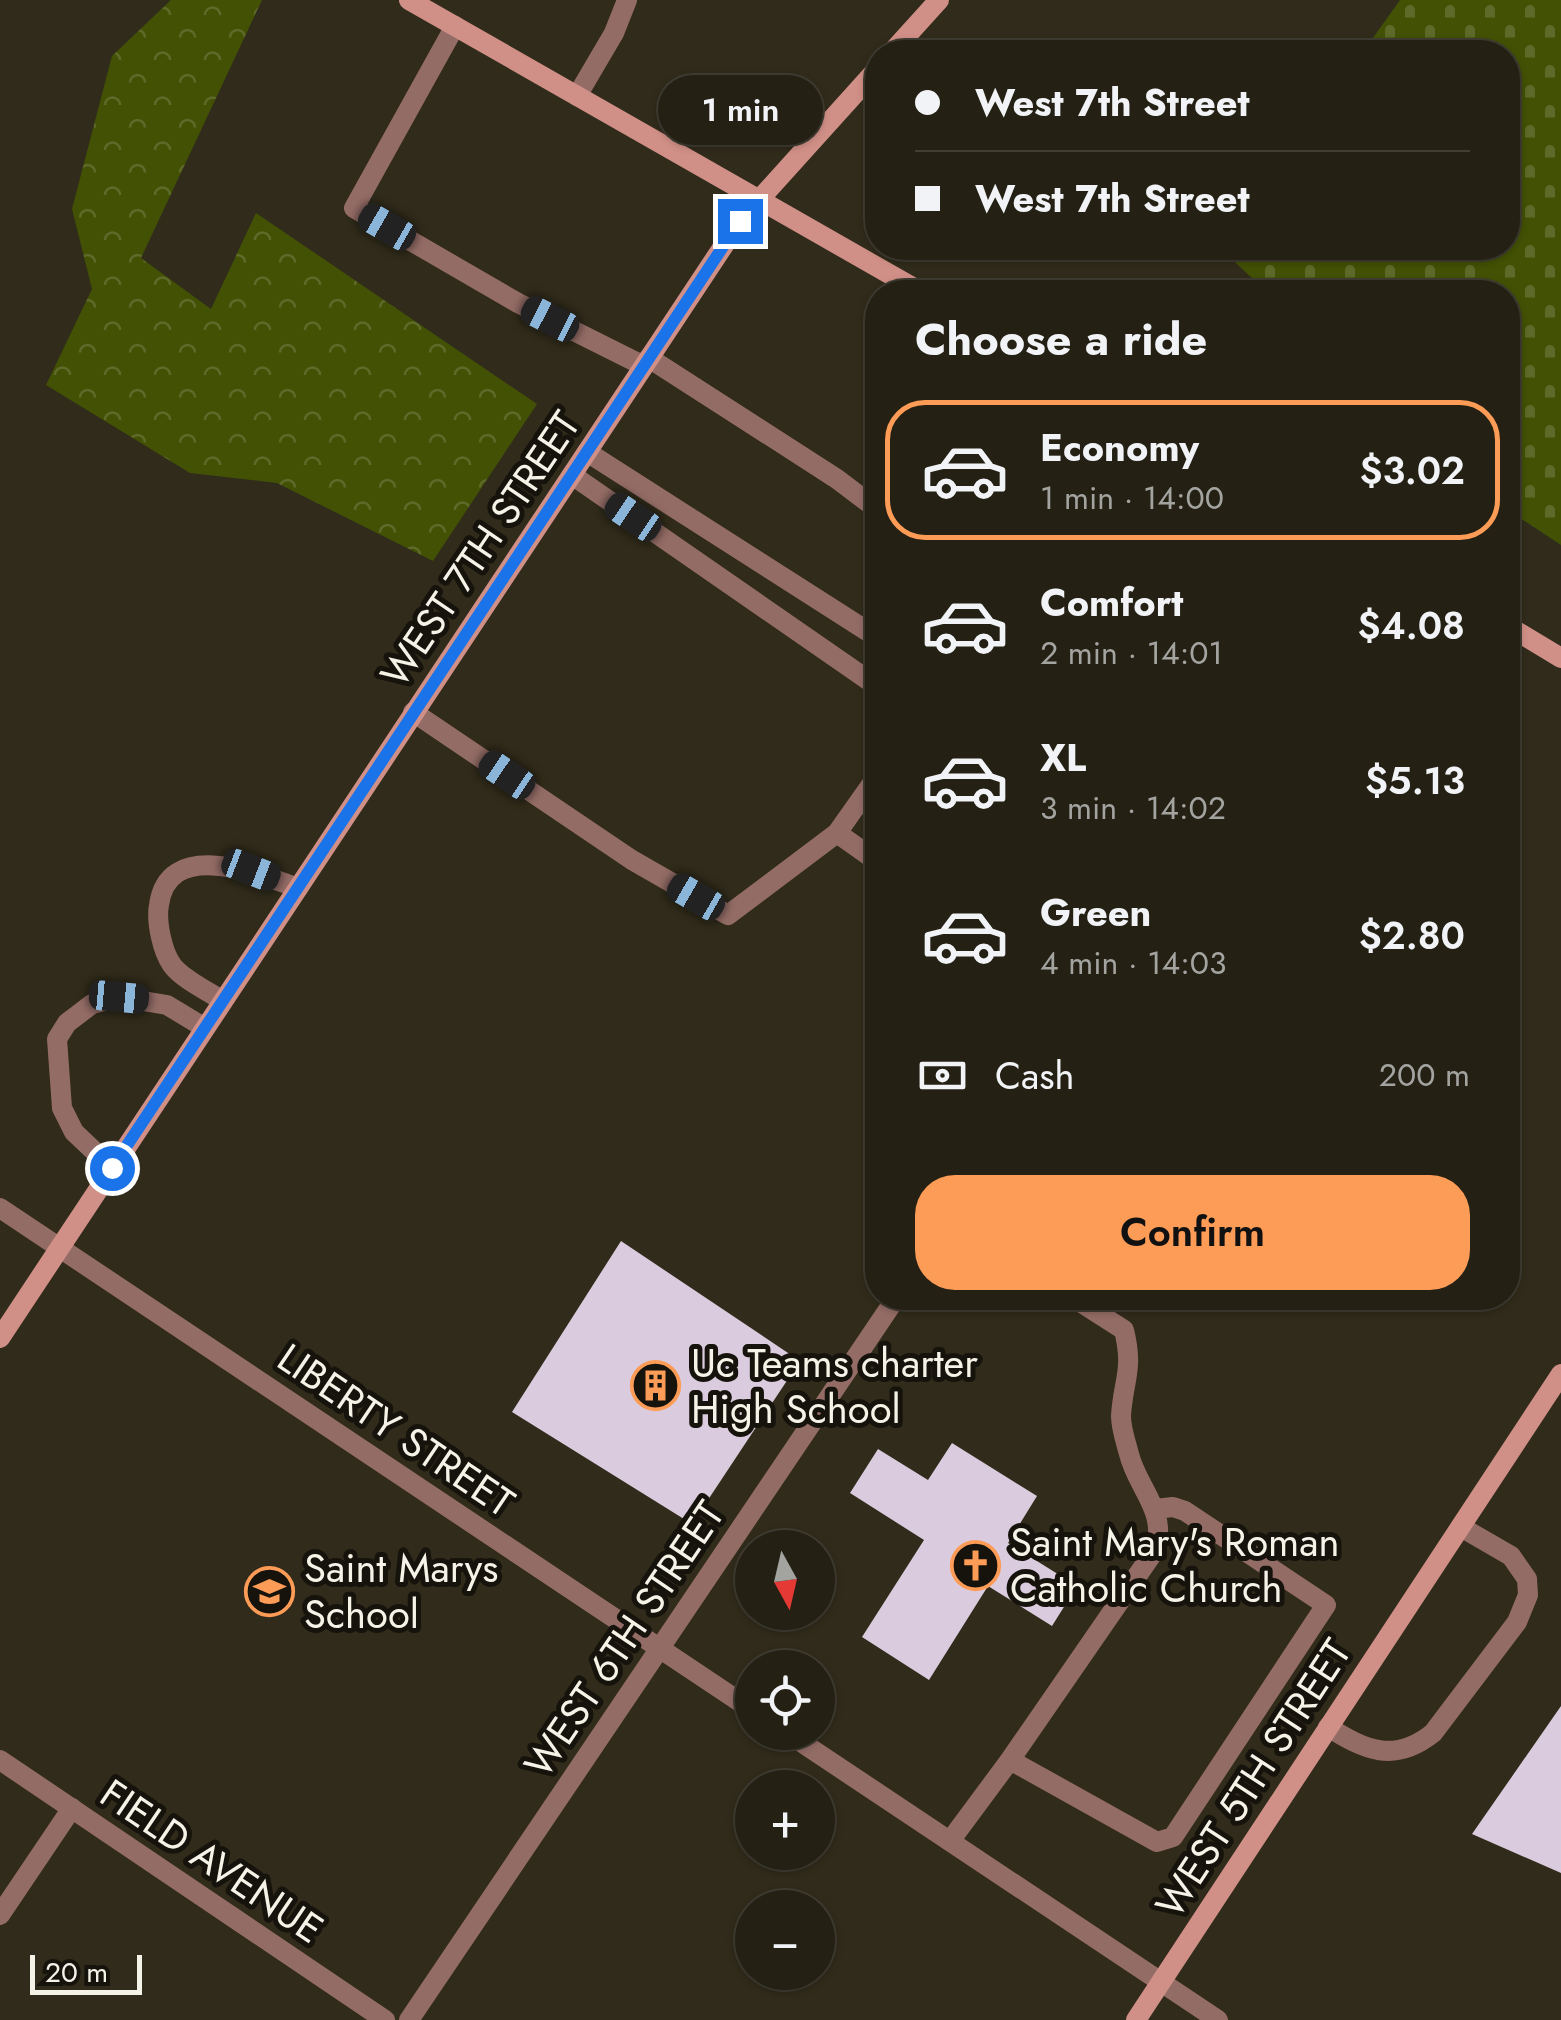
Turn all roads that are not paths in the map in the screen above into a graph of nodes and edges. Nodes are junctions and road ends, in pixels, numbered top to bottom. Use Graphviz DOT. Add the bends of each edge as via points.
graph roads {
  1 [pos="410,0"];
  2 [pos="627,0"];
  3 [pos="939,0"];
  4 [pos="455,26"];
  5 [pos="903,40"];
  6 [pos="865,82"];
  7 [pos="577,96"];
  8 [pos="758,201"];
  9 [pos="900,280"];
  10 [pos="646,362"];
  11 [pos="587,452"];
  12 [pos="572,475"];
  13 [pos="865,500"];
  14 [pos="865,630"];
  15 [pos="1520,633"];
  16 [pos="1561,658"];
  17 [pos="865,678"];
  18 [pos="414,712"];
  19 [pos="865,795"];
  20 [pos="838,834"];
  21 [pos="865,853"];
  22 [pos="298,888"];
  23 [pos="223,1001"];
  24 [pos="205,1028"];
  25 [pos="112,1168"];
  26 [pos="0,1208"];
  27 [pos="60,1247"];
  28 [pos="888,1310"];
  29 [pos="1093,1310"];
  30 [pos="0,1338"];
  31 [pos="1561,1374"];
  32 [pos="1154,1509"];
  33 [pos="1460,1526"];
  34 [pos="660,1649"];
  35 [pos="735,1699"];
  36 [pos="1328,1726"];
  37 [pos="813,1750"];
  38 [pos="0,1760"];
  39 [pos="1010,1760"];
  40 [pos="72,1808"];
  41 [pos="950,1841"];
  42 [pos="0,1914"];
  43 [pos="1160,1981"];
  44 [pos="385,2020"];
  45 [pos="409,2020"];
  46 [pos="1136,2020"];
  47 [pos="1218,2020"];
  1 -- 4 [label="street"];
  2 -- 7 [label="street"];
  3 -- 5 [label="street"];
  4 -- 7 [label="street"];
  4 -- 10 [label="street" via="354,208 518,303"];
  6 -- 8 [label="street, WEST 7TH STREET"];
  7 -- 8 [label="street"];
  8 -- 9 [label="street"];
  8 -- 10 [label="street, WEST 7TH STREET"];
  10 -- 11 [label="street, WEST 7TH STREET"];
  10 -- 13 [label="street"];
  11 -- 12 [label="street, WEST 7TH STREET"];
  11 -- 14 [label="street"];
  12 -- 17 [label="street"];
  12 -- 18 [label="street, WEST 7TH STREET"];
  15 -- 16 [label="street"];
  18 -- 20 [label="street" via="632,860 728,915"];
  18 -- 22 [label="street, WEST 7TH STREET"];
  19 -- 20 [label="street"];
  20 -- 21 [label="street"];
  22 -- 23 [label="street, WEST 7TH STREET"];
  22 -- 23 [label="street" via="251,870 201,865 177,872 160,892 158,912 172,966"];
  23 -- 24 [label="street, WEST 7TH STREET"];
  24 -- 25 [label="street, WEST 7TH STREET"];
  24 -- 25 [label="street" via="166,1005 119,997 92,1004 67,1022 56,1039 62,1108 74,1132"];
  25 -- 27 [label="street, WEST 7TH STREET"];
  26 -- 27 [label="street, LIBERTY STREET"];
  27 -- 30 [label="street, WEST 7TH STREET"];
  27 -- 34 [label="street, LIBERTY STREET"];
  28 -- 34 [label="street, WEST 6TH STREET"];
  29 -- 32 [label="street" via="1124,1330 1130,1369 1122,1429"];
  31 -- 33 [label="street, WEST 5TH STREET"];
  32 -- 39 [label="street" via="1156,1550"];
  32 -- 39 [label="street" via="1185,1510 1326,1605 1174,1837 1157,1842"];
  33 -- 36 [label="street, WEST 5TH STREET"];
  33 -- 36 [label="street" via="1521,1567 1528,1595 1517,1622 1424,1740 1369,1751"];
  34 -- 35 [label="street, LIBERTY STREET"];
  34 -- 45 [label="street, WEST 6TH STREET"];
  36 -- 43 [label="street, WEST 5TH STREET"];
  37 -- 41 [label="street"];
  38 -- 40 [label="street, FIELD AVENUE"];
  39 -- 41 [label="street"];
  40 -- 42 [label="street"];
  40 -- 44 [label="street, FIELD AVENUE"];
  41 -- 43 [label="street"];
  43 -- 46 [label="street, WEST 5TH STREET"];
  43 -- 47 [label="street"];
}
